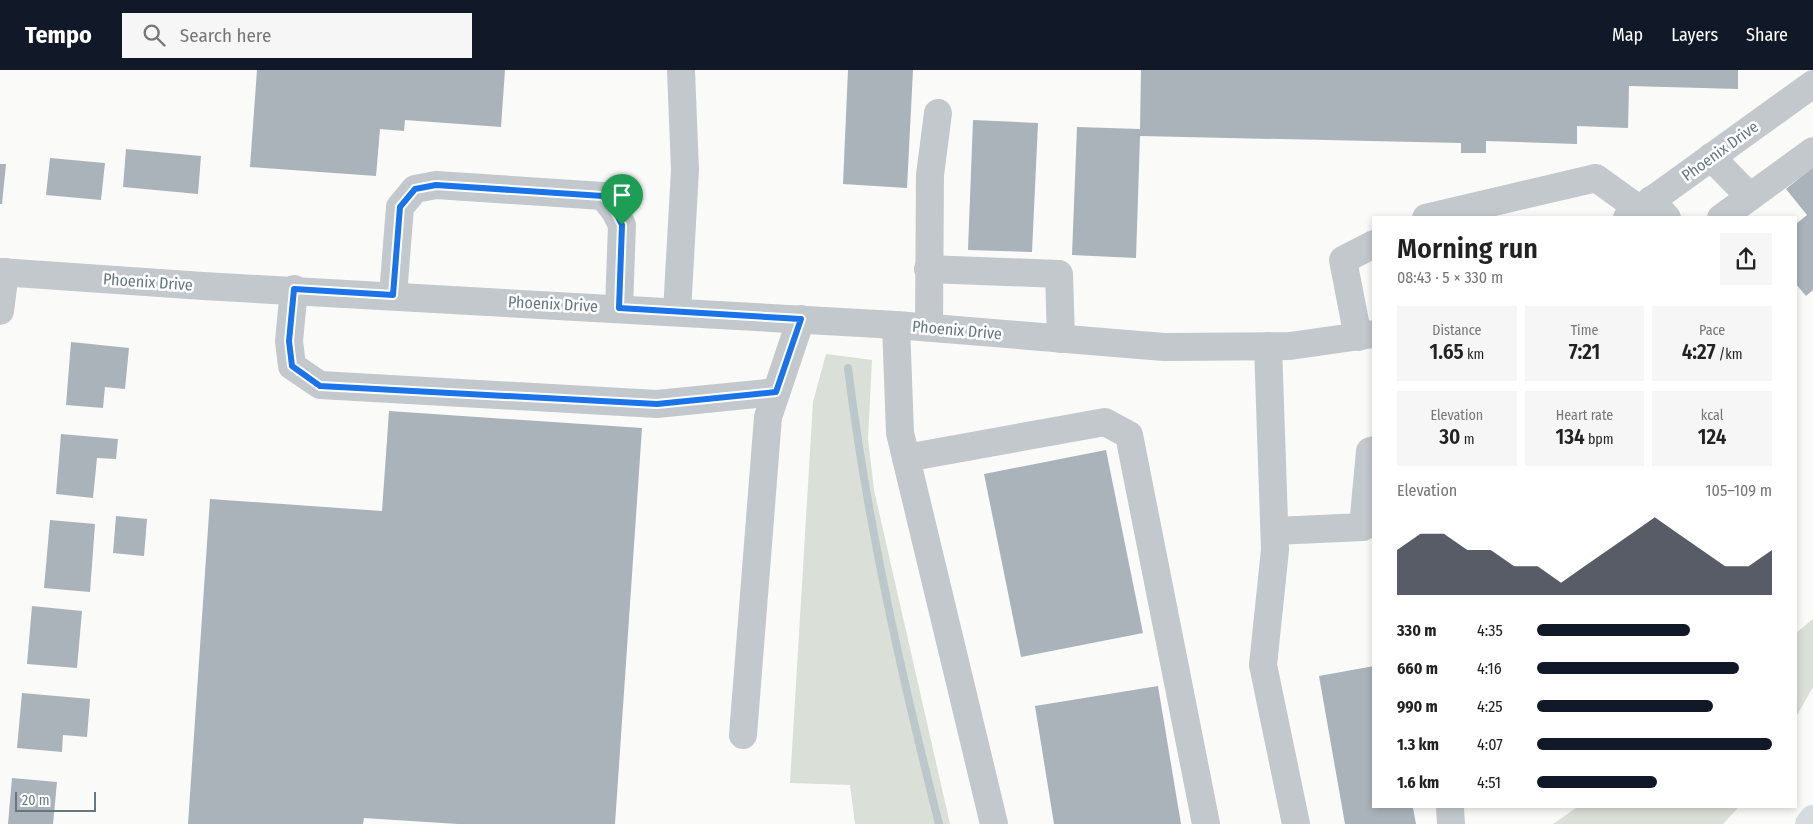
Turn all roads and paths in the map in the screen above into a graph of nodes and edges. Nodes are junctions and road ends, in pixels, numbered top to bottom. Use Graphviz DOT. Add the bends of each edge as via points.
graph roads {
  1 [pos="681,70"];
  2 [pos="1810,92"];
  3 [pos="938,114"];
  4 [pos="1813,151"];
  5 [pos="1712,157"];
  6 [pos="1750,197"];
  7 [pos="1646,211"];
  8 [pos="1434,216"];
  9 [pos="1724,216"];
  10 [pos="1372,245"];
  11 [pos="928,269"];
  12 [pos="3,272"];
  13 [pos="294,289"];
  14 [pos="393,295"];
  15 [pos="619,308"];
  16 [pos="0,311"];
  17 [pos="677,312"];
  18 [pos="801,319"];
  19 [pos="896,325"];
  20 [pos="929,328"];
  21 [pos="1366,335"];
  22 [pos="1061,339"];
  23 [pos="1268,346"];
  24 [pos="776,392"];
  25 [pos="1372,450"];
  26 [pos="906,458"];
  27 [pos="1369,528"];
  28 [pos="1274,531"];
  29 [pos="743,736"];
  30 [pos="1450,808"];
  31 [pos="1813,819"];
  32 [pos="994,824"];
  33 [pos="1206,824"];
  34 [pos="1296,824"];
  35 [pos="1451,824"];
  36 [pos="1809,824"];
  1 -- 17 [label="street" via="685,170"];
  2 -- 5 [label="street, Phoenix Drive"];
  3 -- 11 [label="street" via="930,175"];
  4 -- 6 [label="street"];
  5 -- 6 [label="street"];
  5 -- 7 [label="street, Phoenix Drive"];
  6 -- 9 [label="street"];
  7 -- 8 [label="street" via="1596,178"];
  10 -- 21 [label="street" via="1344,260"];
  11 -- 20 [label="street"];
  11 -- 22 [label="street" via="1059,274"];
  12 -- 13 [label="street, Phoenix Drive"];
  12 -- 16 [label="street"];
  13 -- 14 [label="street, Phoenix Drive"];
  13 -- 24 [label="street" via="289,341 292,366 320,386 657,404"];
  14 -- 15 [label="street, Phoenix Drive"];
  14 -- 15 [label="street" via="400,207 415,189 436,185 603,196 622,225"];
  15 -- 17 [label="street, Phoenix Drive"];
  17 -- 18 [label="street, Phoenix Drive"];
  18 -- 19 [label="street, Phoenix Drive"];
  18 -- 24 [label="street"];
  19 -- 20 [label="street, Phoenix Drive"];
  19 -- 26 [label="street" via="900,433"];
  20 -- 22 [label="street, Phoenix Drive"];
  21 -- 23 [label="street, Phoenix Drive"];
  22 -- 23 [label="street, Phoenix Drive" via="1164,347"];
  23 -- 28 [label="street"];
  24 -- 29 [label="street" via="768,416"];
  25 -- 27 [label="street"];
  26 -- 32 [label="street"];
  26 -- 33 [label="street" via="1105,422 1129,435"];
  27 -- 28 [label="street"];
  28 -- 34 [label="street" via="1275,550 1263,665"];
  30 -- 35 [label="street"];
  31 -- 36 [label="highway"];
}
